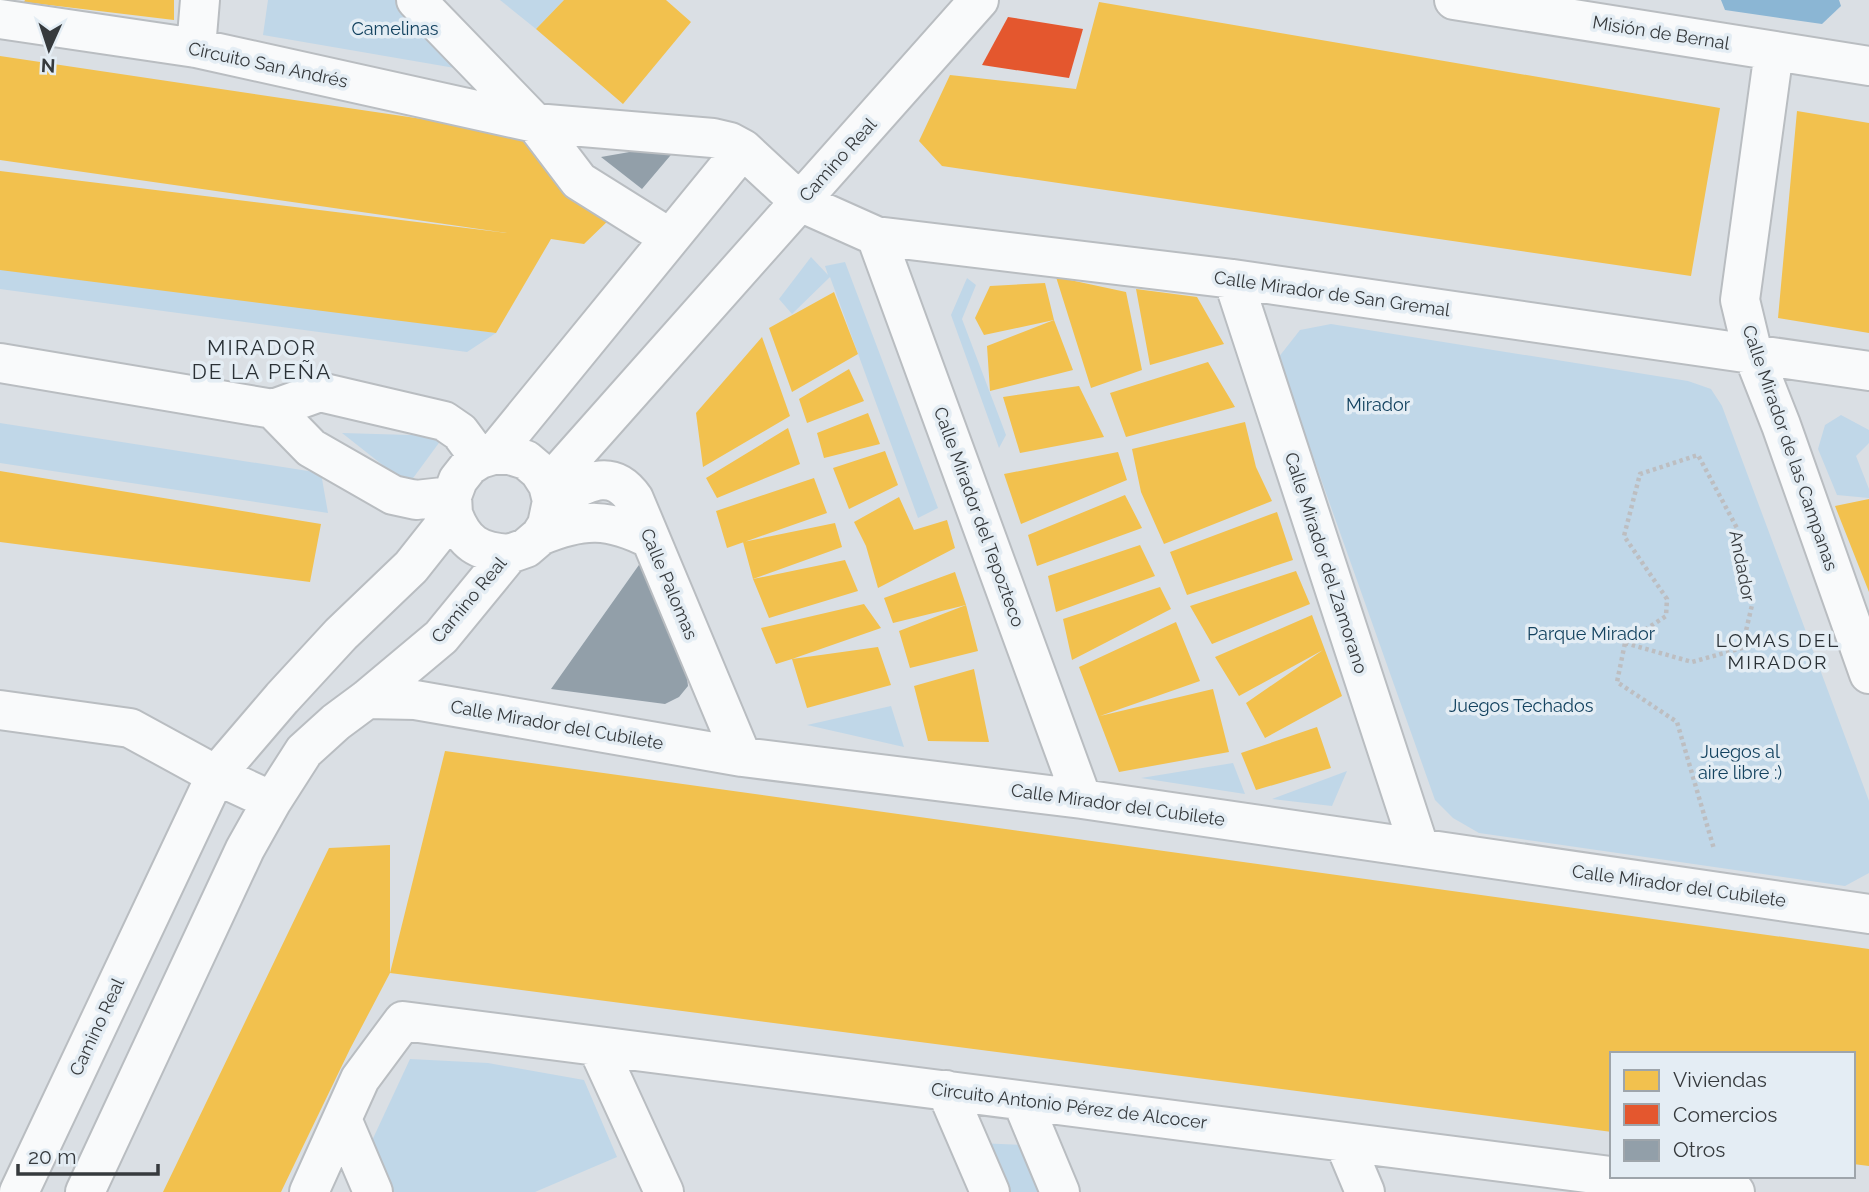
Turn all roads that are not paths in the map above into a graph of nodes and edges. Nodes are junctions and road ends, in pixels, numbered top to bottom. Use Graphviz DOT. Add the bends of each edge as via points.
graph roads {
  1 [pos="200,0"];
  2 [pos="416,0"];
  3 [pos="979,0"];
  4 [pos="1454,0"];
  5 [pos="1669,17"];
  6 [pos="0,19"];
  7 [pos="196,48"];
  8 [pos="1774,51"];
  9 [pos="1869,66"];
  10 [pos="535,123"];
  11 [pos="743,149"];
  12 [pos="800,202"];
  13 [pos="876,236"];
  14 [pos="670,238"];
  15 [pos="1233,279"];
  16 [pos="1753,354"];
  17 [pos="0,363"];
  18 [pos="1869,371"];
  19 [pos="273,409"];
  20 [pos="487,457"];
  21 [pos="452,505"];
  22 [pos="537,519"];
  23 [pos="1869,674"];
  24 [pos="367,699"];
  25 [pos="0,710"];
  26 [pos="742,757"];
  27 [pos="216,775"];
  28 [pos="1082,799"];
  29 [pos="272,801"];
  30 [pos="1419,847"];
  31 [pos="1869,914"];
  32 [pos="597,1046"];
  33 [pos="946,1090"];
  34 [pos="1022,1101"];
  35 [pos="341,1119"];
  36 [pos="1344,1142"];
  37 [pos="1668,1188"];
  38 [pos="19,1192"];
  39 [pos="85,1192"];
  40 [pos="309,1192"];
  41 [pos="373,1192"];
  42 [pos="664,1192"];
  43 [pos="990,1192"];
  44 [pos="1060,1192"];
  45 [pos="1365,1192"];
  46 [pos="1735,1192"];
  1 -- 7 [label="street"];
  2 -- 10 [label="street"];
  3 -- 12 [label="street, Camino Real"];
  4 -- 5 [label="street, Misión de Bernal"];
  5 -- 8 [label="street, Misión de Bernal"];
  6 -- 7 [label="street, Circuito San Andrés"];
  7 -- 10 [label="street, Circuito San Andrés"];
  8 -- 9 [label="street, Misión de Bernal"];
  8 -- 16 [label="street, Calle Mirador de las Campanas" via="1740,300"];
  10 -- 11 [label="street, Circuito San Andrés" via="713,138"];
  10 -- 14 [label="street" via="579,181"];
  11 -- 12 [label="street, Circuito San Andrés"];
  11 -- 14 [label="street, Camino Real"];
  12 -- 13 [label="street, Calle Mirador de San Gremal"];
  12 -- 22 [label="street, Camino Real"];
  13 -- 15 [label="street, Calle Mirador de San Gremal"];
  13 -- 28 [label="street, Calle Mirador del Tepozteco"];
  14 -- 20 [label="street, Camino Real"];
  15 -- 16 [label="street, Calle Mirador de San Gremal"];
  15 -- 30 [label="street, Calle Mirador del Zamorano"];
  16 -- 18 [label="street, Calle Mirador de San Gremal"];
  16 -- 23 [label="street, Calle Mirador de las Campanas"];
  17 -- 19 [label="street"];
  19 -- 20 [label="street" via="320,393 444,421"];
  19 -- 21 [label="street" via="311,448 393,495"];
  20 -- 21 [label="street, Camino Real" via="469,466 458,480"];
  20 -- 22 [label="street" via="510,455 539,471"];
  21 -- 22 [label="street" via="460,531 473,545 490,553"];
  21 -- 27 [label="street, Camino Real" via="411,567 341,635"];
  22 -- 24 [label="street, Camino Real" via="441,637"];
  22 -- 26 [label="street, Calle Palomas" via="592,481 610,480 625,486"];
  24 -- 26 [label="street, Calle Mirador del Cubilete" via="415,700"];
  24 -- 29 [label="street, Camino Real" via="303,751"];
  25 -- 27 [label="street" via="130,728"];
  26 -- 28 [label="street, Calle Mirador del Cubilete"];
  27 -- 29 [label="street"];
  27 -- 38 [label="street, Camino Real"];
  28 -- 30 [label="street, Calle Mirador del Cubilete"];
  29 -- 39 [label="street, Camino Real"];
  30 -- 31 [label="street, Calle Mirador del Cubilete"];
  32 -- 33 [label="street, Circuito Antonio Pérez de Alcocer"];
  32 -- 35 [label="street, Circuito Antonio Pérez de Alcocer" via="403,1021 360,1079"];
  32 -- 42 [label="street"];
  33 -- 34 [label="street, Circuito Antonio Pérez de Alcocer"];
  33 -- 43 [label="street"];
  34 -- 36 [label="street, Circuito Antonio Pérez de Alcocer"];
  34 -- 44 [label="street"];
  35 -- 40 [label="street"];
  35 -- 41 [label="street"];
  36 -- 37 [label="street, Circuito Antonio Pérez de Alcocer"];
  36 -- 45 [label="street"];
  37 -- 46 [label="street, Circuito Antonio Pérez de Alcocer"];
}
